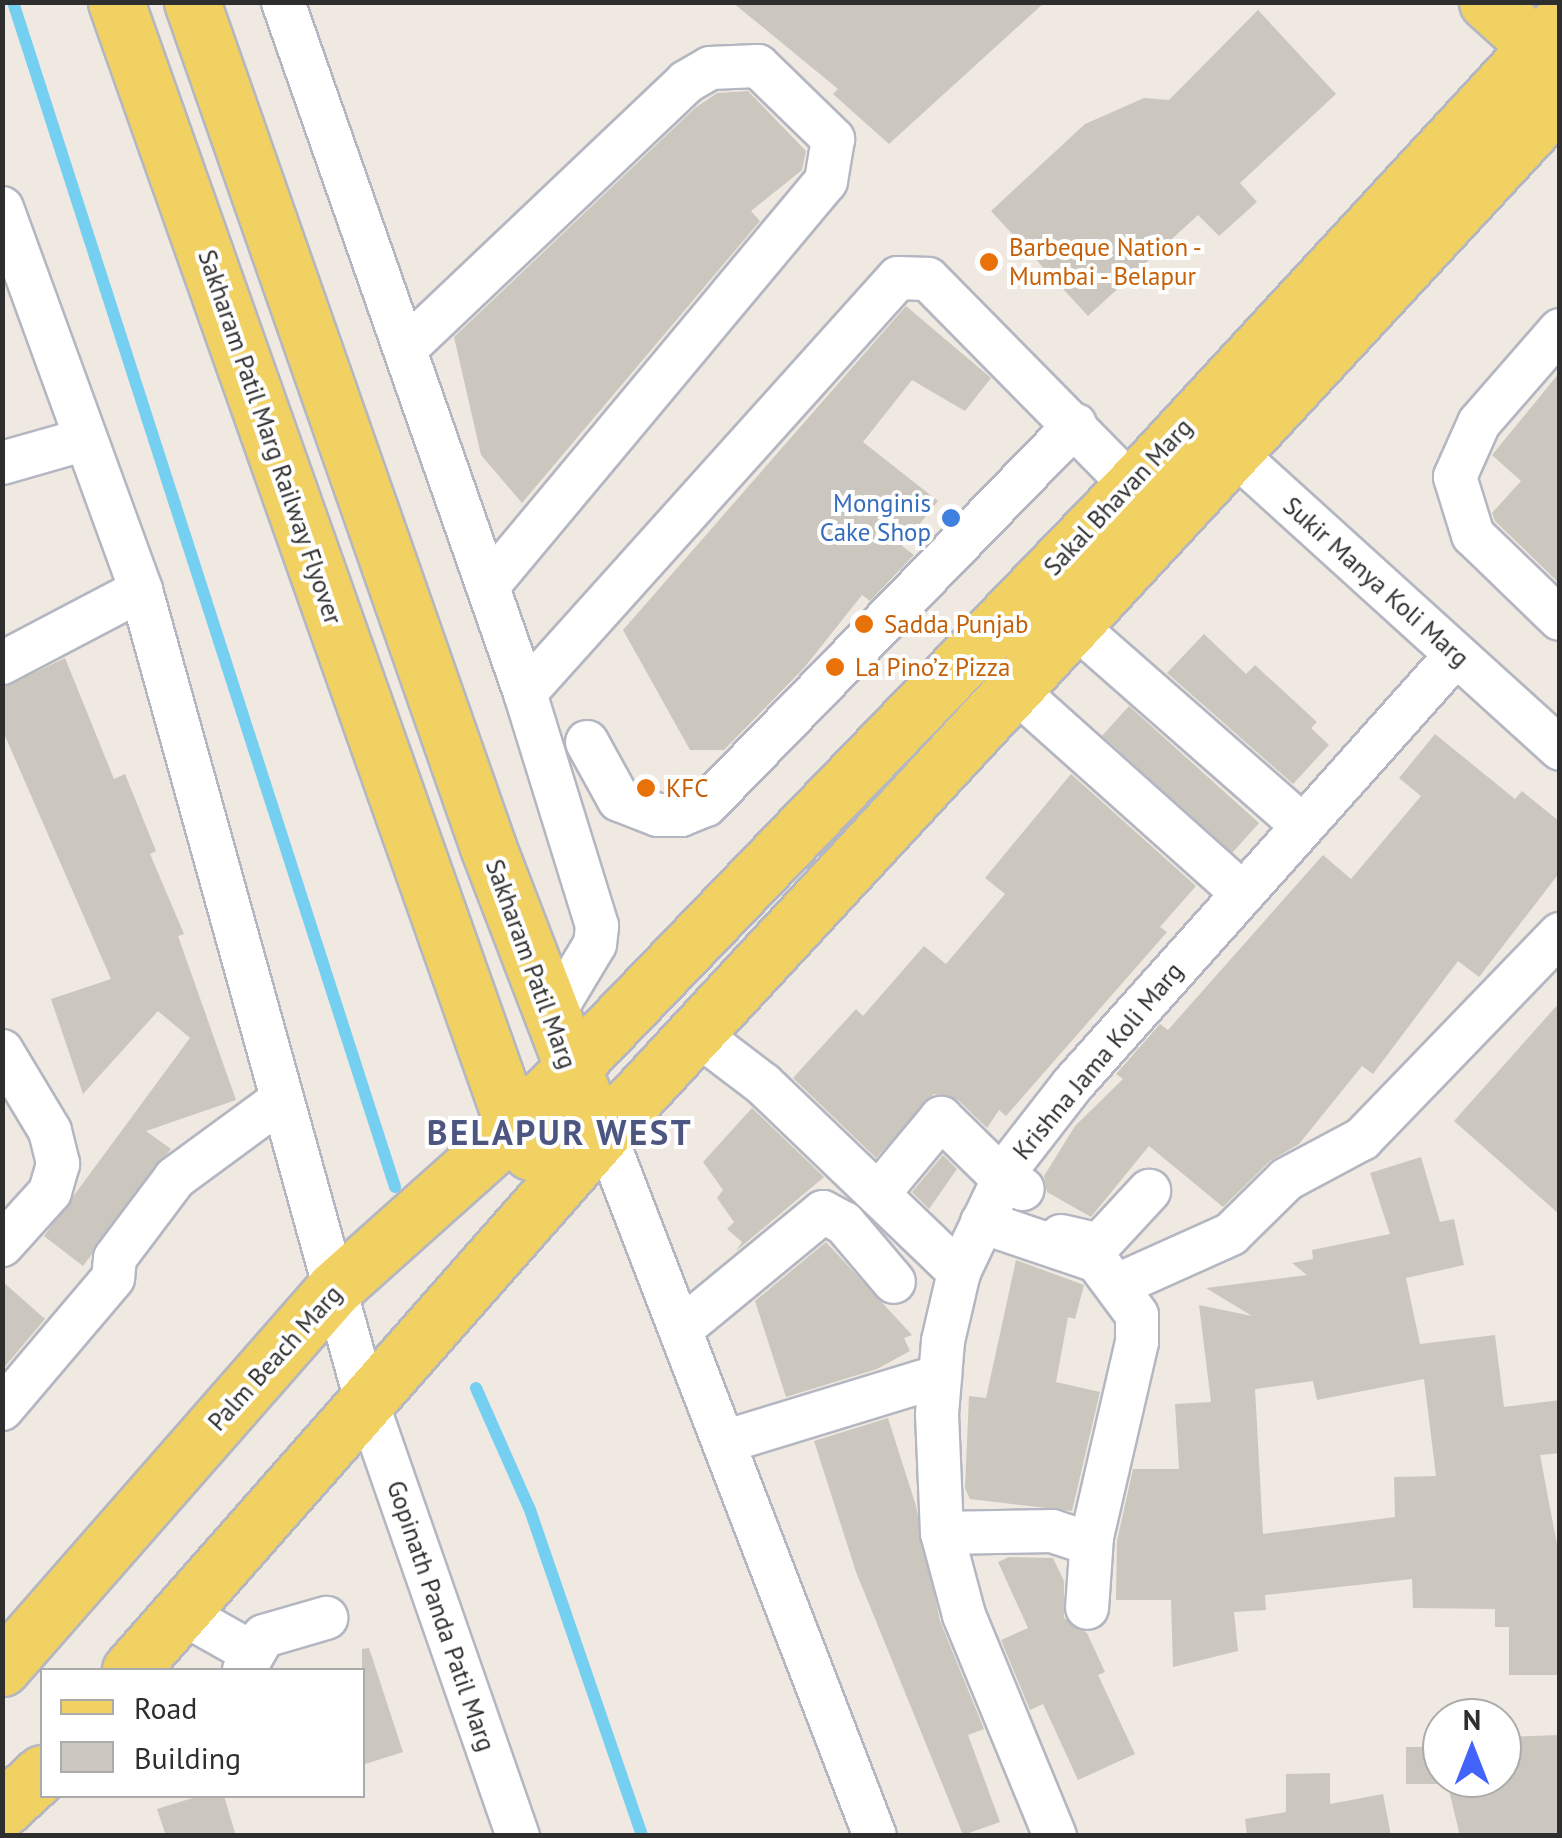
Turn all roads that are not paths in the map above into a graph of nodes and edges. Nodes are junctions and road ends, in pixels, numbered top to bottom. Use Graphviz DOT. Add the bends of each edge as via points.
graph roads {
  1 [pos="116,2"];
  2 [pos="192,2"];
  3 [pos="284,2"];
  4 [pos="1487,2"];
  5 [pos="1552,46"];
  6 [pos="1560,99"];
  7 [pos="2,208"];
  8 [pos="1560,330"];
  9 [pos="405,349"];
  10 [pos="1194,416"];
  11 [pos="1075,425"];
  12 [pos="86,439"];
  13 [pos="1233,452"];
  14 [pos="2,463"];
  15 [pos="1132,486"];
  16 [pos="488,586"];
  17 [pos="141,590"];
  18 [pos="1560,620"];
  19 [pos="1074,624"];
  20 [pos="1456,655"];
  21 [pos="2,663"];
  22 [pos="1019,683"];
  23 [pos="525,692"];
  24 [pos="587,742"];
  25 [pos="1560,749"];
  26 [pos="619,800"];
  27 [pos="1303,826"];
  28 [pos="574,848"];
  29 [pos="1248,888"];
  30 [pos="1560,934"];
  31 [pos="550,1018"];
  32 [pos="696,1033"];
  33 [pos="2,1052"];
  34 [pos="568,1069"];
  35 [pos="282,1100"];
  36 [pos="514,1128"];
  37 [pos="604,1132"];
  38 [pos="1003,1178"];
  39 [pos="555,1187"];
  40 [pos="1149,1191"];
  41 [pos="892,1208"];
  42 [pos="982,1222"];
  43 [pos="2,1245"];
  44 [pos="959,1272"];
  45 [pos="1120,1284"];
  46 [pos="334,1290"];
  47 [pos="58,1321"];
  48 [pos="680,1329"];
  49 [pos="920,1369"];
  50 [pos="2,1382"];
  51 [pos="365,1397"];
  52 [pos="2,1409"];
  53 [pos="724,1442"];
  54 [pos="942,1532"];
  55 [pos="1091,1544"];
  56 [pos="1087,1608"];
  57 [pos="180,1612"];
  58 [pos="326,1618"];
  59 [pos="247,1661"];
  60 [pos="2,1668"];
  61 [pos="132,1668"];
  62 [pos="40,1775"];
  63 [pos="2,1810"];
  64 [pos="518,1836"];
  65 [pos="875,1836"];
  66 [pos="1055,1836"];
  1 -- 36 [label="main road, Sakharam Patil Marg Railway Flyover"];
  2 -- 31 [label="main road, Sakharam Patil Marg"];
  3 -- 9 [label="street"];
  4 -- 5 [label="main road, Sakal Bhavan Marg"];
  5 -- 10 [label="main road, Sakal Bhavan Marg"];
  6 -- 13 [label="main road"];
  7 -- 12 [label="street, Gopinath Panda Patil Marg"];
  8 -- 18 [label="street" via="1480,423 1456,477 1472,534"];
  9 -- 16 [label="street"];
  9 -- 16 [label="street" via="686,82 710,68 758,66 834,139 826,181"];
  10 -- 13 [label="street, Sukir Manya Koli Marg"];
  10 -- 15 [label="main road, Sakal Bhavan Marg"];
  11 -- 15 [label="street"];
  11 -- 23 [label="street" via="928,279 898,278"];
  11 -- 26 [label="street" via="706,806 681,816 658,815"];
  12 -- 14 [label="street"];
  12 -- 17 [label="street, Gopinath Panda Patil Marg"];
  13 -- 19 [label="main road"];
  13 -- 20 [label="street, Sukir Manya Koli Marg"];
  15 -- 34 [label="main road, Sakal Bhavan Marg"];
  16 -- 23 [label="street"];
  17 -- 21 [label="street"];
  17 -- 35 [label="street, Gopinath Panda Patil Marg"];
  19 -- 22 [label="main road"];
  19 -- 27 [label="street"];
  20 -- 25 [label="street, Sukir Manya Koli Marg"];
  20 -- 27 [label="street, Krishna Jama Koli Marg"];
  22 -- 29 [label="street"];
  22 -- 32 [label="main road"];
  23 -- 28 [label="street"];
  24 -- 26 [label="street"];
  26 -- 28 [label="street"];
  27 -- 29 [label="street, Krishna Jama Koli Marg"];
  28 -- 31 [label="street" via="597,926 595,944"];
  29 -- 38 [label="street, Krishna Jama Koli Marg" via="1074,1084"];
  30 -- 45 [label="street" via="1362,1139 1287,1178 1231,1234"];
  31 -- 34 [label="main road, Sakharam Patil Marg"];
  32 -- 37 [label="main road"];
  32 -- 41 [label="street" via="763,1084"];
  33 -- 43 [label="street" via="50,1131 58,1164 50,1192"];
  34 -- 36 [label="main road, Palm Beach Marg"];
  34 -- 37 [label="main road, Sakharam Patil Marg"];
  35 -- 46 [label="street, Gopinath Panda Patil Marg"];
  35 -- 52 [label="street" via="175,1178 115,1258 114,1278"];
  36 -- 39 [label="main road"];
  36 -- 46 [label="main road, Palm Beach Marg"];
  37 -- 39 [label="main road"];
  37 -- 48 [label="street"];
  38 -- 40 [label="street" via="1026,1190 1023,1211 1030,1221 1090,1247 1112,1236"];
  38 -- 41 [label="street" via="942,1118"];
  38 -- 42 [label="street, Krishna Jama Koli Marg"];
  39 -- 51 [label="main road"];
  41 -- 44 [label="street"];
  41 -- 48 [label="street" via="889,1276 844,1223 823,1212"];
  42 -- 44 [label="street, Krishna Jama Koli Marg"];
  42 -- 45 [label="street" via="1098,1261"];
  44 -- 49 [label="street, Krishna Jama Koli Marg"];
  45 -- 55 [label="street" via="1136,1316 1137,1342"];
  46 -- 51 [label="street, Gopinath Panda Patil Marg"];
  46 -- 60 [label="main road, Palm Beach Marg"];
  47 -- 50 [label="street"];
  48 -- 53 [label="street"];
  49 -- 53 [label="street"];
  49 -- 54 [label="street, Krishna Jama Koli Marg"];
  51 -- 57 [label="main road"];
  51 -- 64 [label="street, Gopinath Panda Patil Marg"];
  53 -- 65 [label="street"];
  54 -- 55 [label="street" via="1022,1528"];
  54 -- 66 [label="street, Krishna Jama Koli Marg" via="964,1615"];
  55 -- 56 [label="street"];
  57 -- 59 [label="street"];
  57 -- 61 [label="main road"];
  58 -- 59 [label="street" via="280,1627"];
  62 -- 63 [label="main road"];
}
